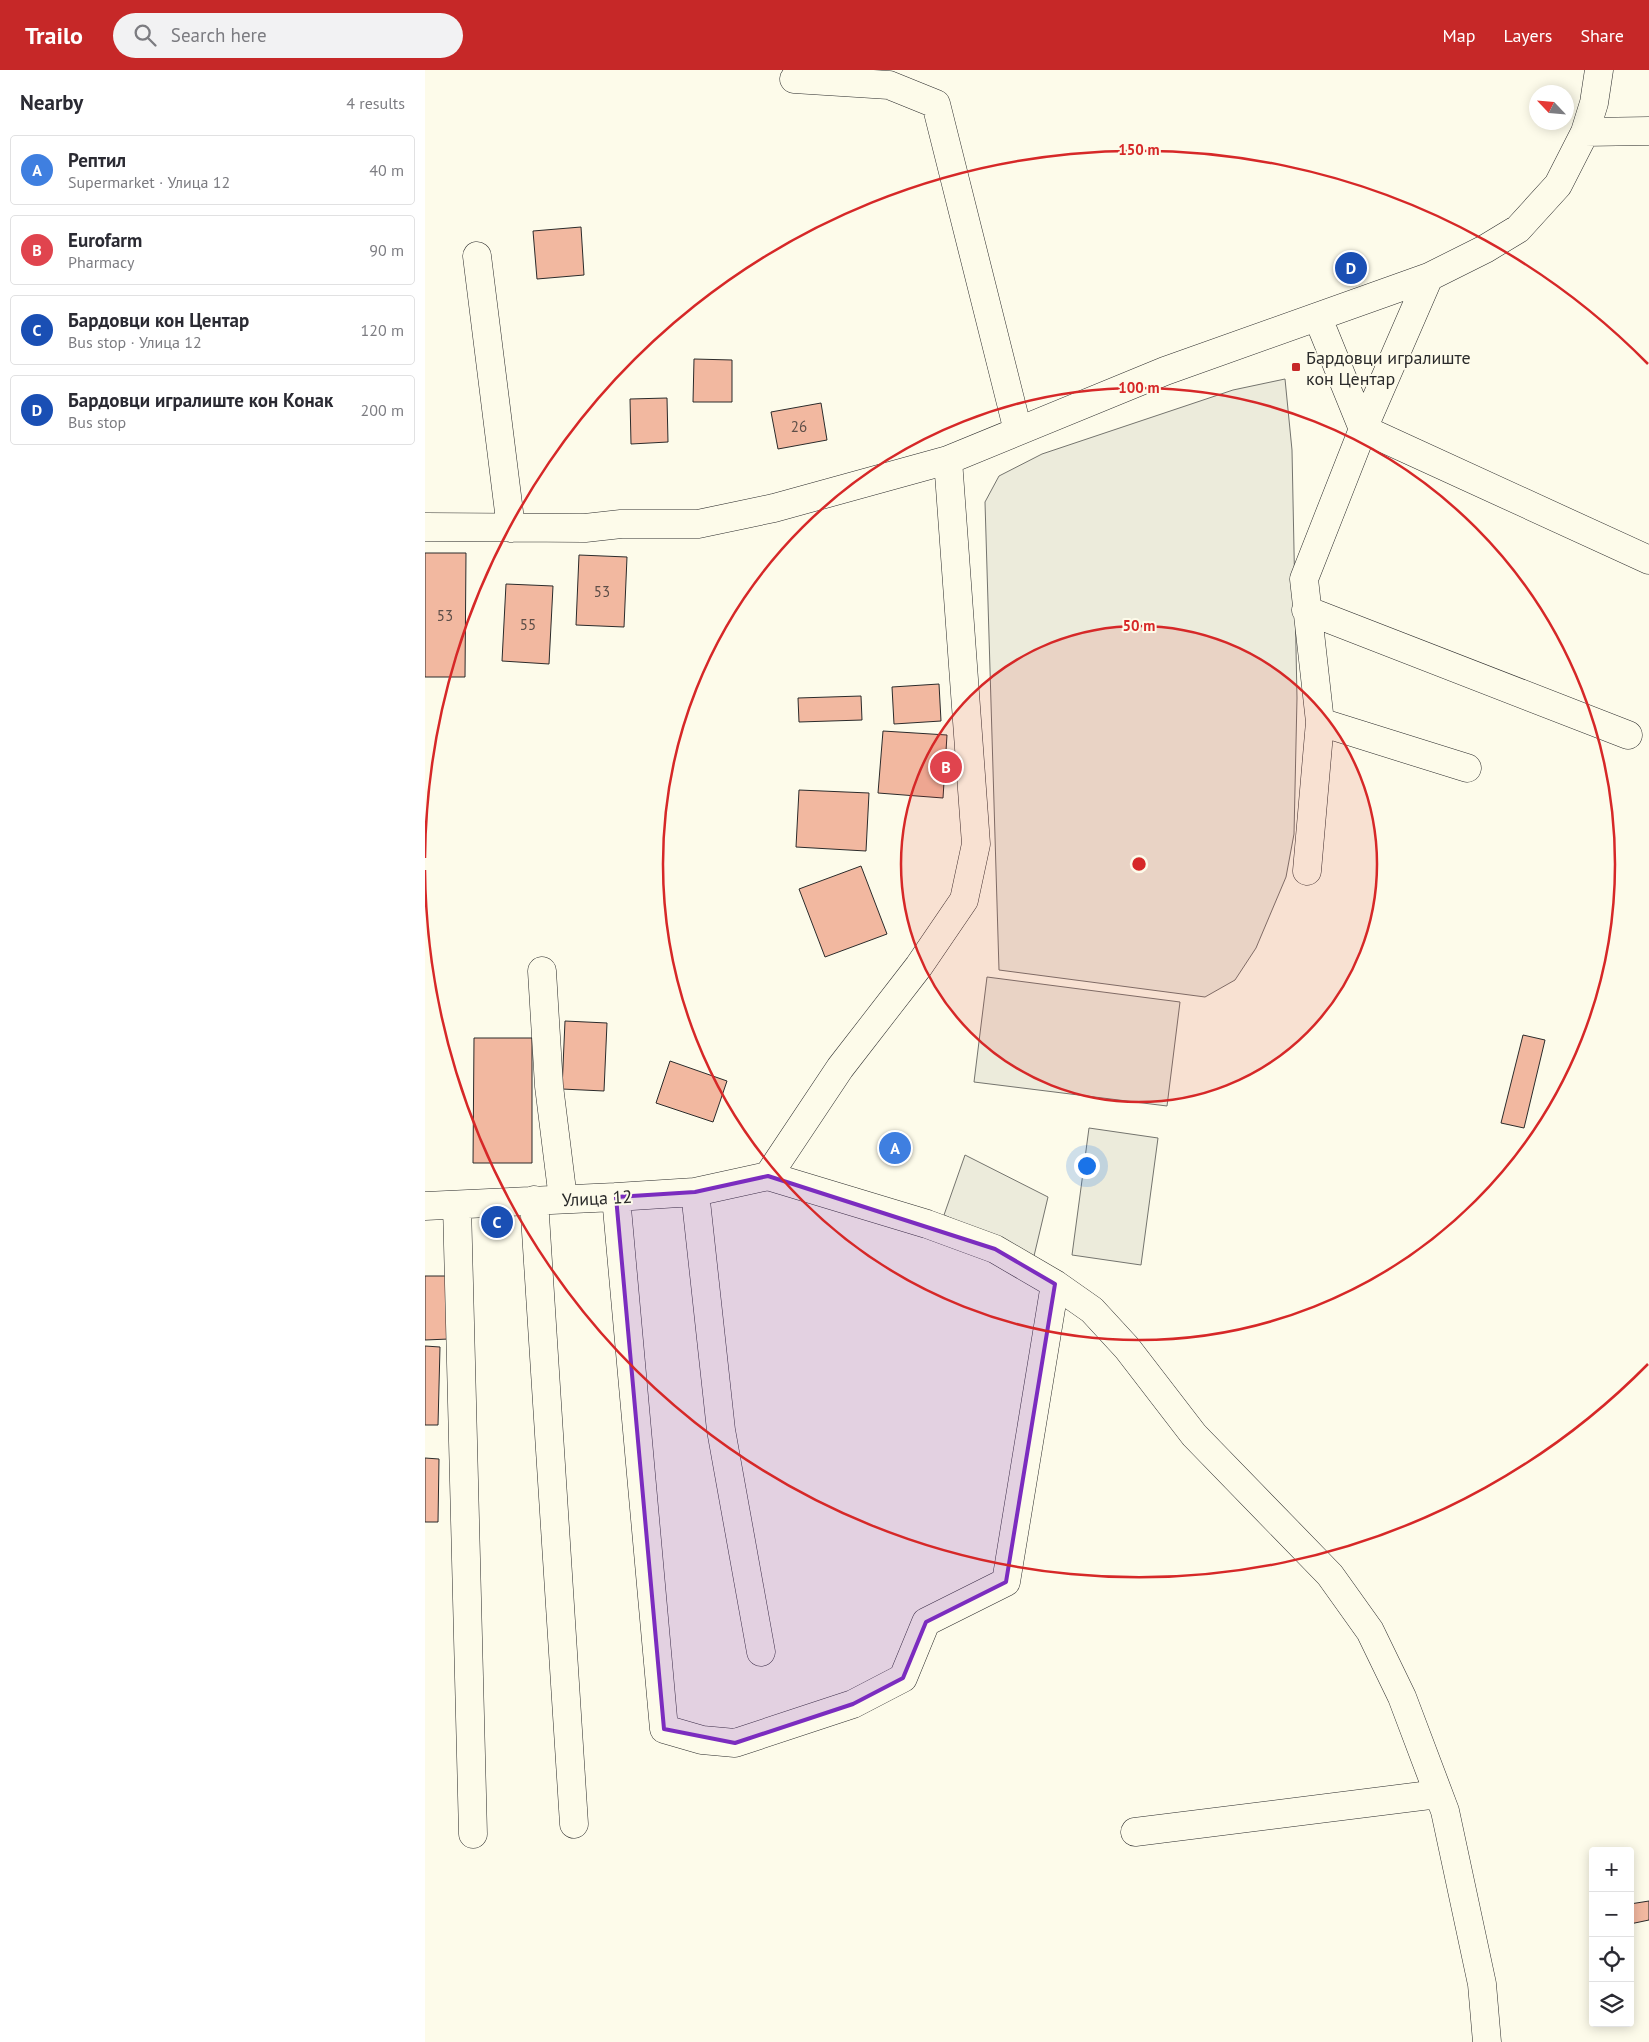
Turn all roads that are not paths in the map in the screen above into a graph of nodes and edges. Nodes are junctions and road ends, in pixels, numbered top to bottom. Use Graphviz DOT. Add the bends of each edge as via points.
graph roads {
  1 [pos="1599,70"];
  2 [pos="794,79"];
  3 [pos="1649,131"];
  4 [pos="1585,132"];
  5 [pos="477,256"];
  6 [pos="1429,277"];
  7 [pos="1318,318"];
  8 [pos="1363,429"];
  9 [pos="1018,431"];
  10 [pos="948,460"];
  11 [pos="425,527"];
  12 [pos="511,528"];
  13 [pos="1649,560"];
  14 [pos="1306,610"];
  15 [pos="1321,722"];
  16 [pos="1628,735"];
  17 [pos="1467,768"];
  18 [pos="1307,871"];
  19 [pos="542,972"];
  20 [pos="768,1176"];
  21 [pos="695,1192"];
  22 [pos="616,1197"];
  23 [pos="563,1199"];
  24 [pos="534,1200"];
  25 [pos="457,1205"];
  26 [pos="425,1206"];
  27 [pos="1055,1284"];
  28 [pos="761,1652"];
  29 [pos="1437,1794"];
  30 [pos="573,1824"];
  31 [pos="1135,1832"];
  32 [pos="473,1834"];
  33 [pos="1487,2042"];
  1 -- 4 [label="street"];
  2 -- 9 [label="street" via="889,85 937,104"];
  3 -- 4 [label="street"];
  4 -- 6 [label="street" via="1558,185 1518,230"];
  5 -- 12 [label="street"];
  6 -- 7 [label="street"];
  6 -- 8 [label="street"];
  7 -- 8 [label="street"];
  7 -- 9 [label="street" via="1165,371"];
  8 -- 13 [label="street"];
  8 -- 14 [label="street" via="1304,579"];
  9 -- 10 [label="street"];
  10 -- 12 [label="street" via="773,508 698,524"];
  10 -- 20 [label="street" via="976,844 964,900 919,966 840,1068"];
  11 -- 12 [label="street"];
  14 -- 15 [label="street"];
  14 -- 16 [label="street"];
  15 -- 17 [label="street"];
  15 -- 18 [label="street"];
  19 -- 23 [label="street" via="549,1086"];
  20 -- 21 [label="street, Улица 12"];
  20 -- 27 [label="street" via="927,1224 995,1249"];
  21 -- 22 [label="street, Улица 12"];
  21 -- 28 [label="street" via="721,1430"];
  22 -- 23 [label="street, Улица 12"];
  22 -- 27 [label="street" via="664,1729 702,1740 735,1743 853,1704 903,1678 926,1622 1006,1582"];
  23 -- 24 [label="street, Улица 12"];
  24 -- 25 [label="street, Улица 12"];
  24 -- 30 [label="street"];
  25 -- 26 [label="street, Улица 12"];
  25 -- 32 [label="street"];
  27 -- 29 [label="street" via="1092,1310 1127,1348 1194,1435 1329,1575 1370,1631 1403,1697"];
  29 -- 31 [label="street"];
  29 -- 33 [label="street" via="1445,1811 1482,1984"];
}
